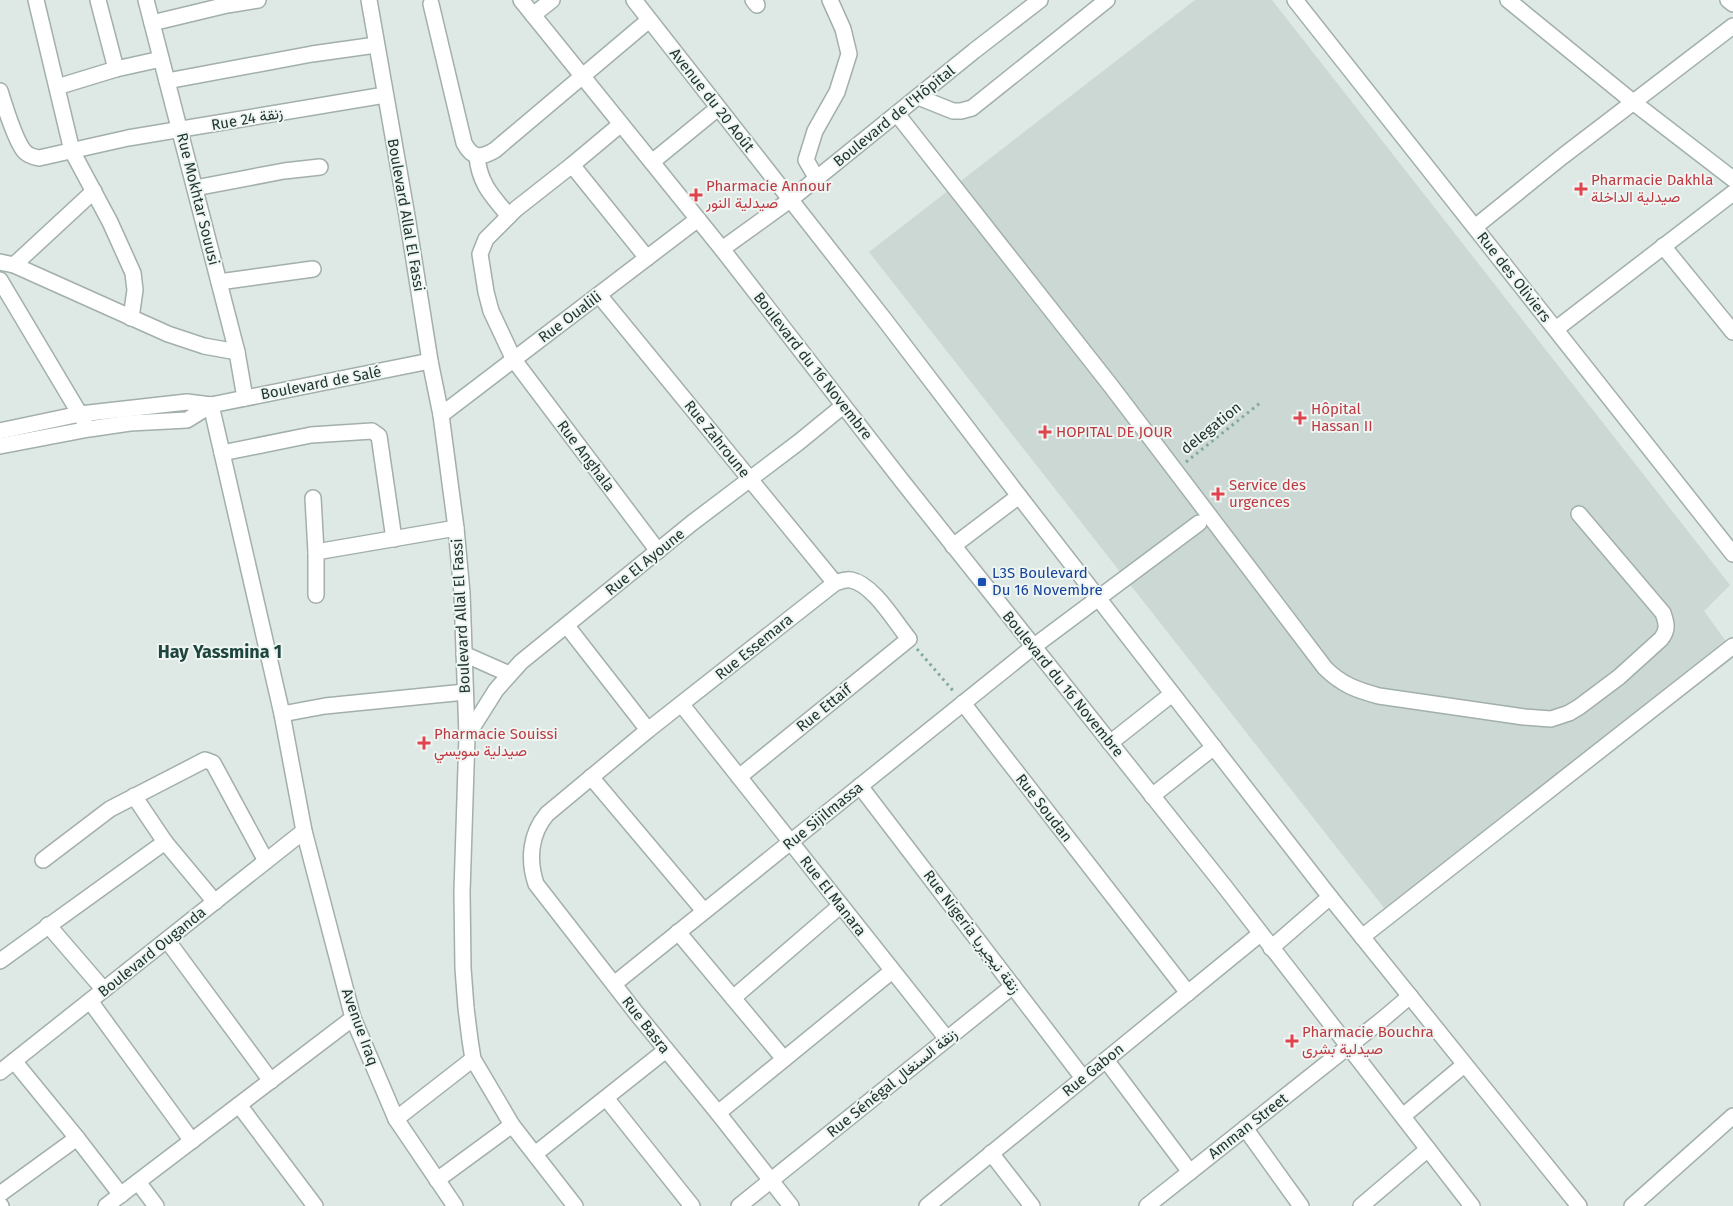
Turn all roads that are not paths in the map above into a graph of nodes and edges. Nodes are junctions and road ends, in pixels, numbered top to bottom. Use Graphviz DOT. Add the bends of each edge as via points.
graph roads {
  1 [pos="36,0"];
  2 [pos="98,0"];
  3 [pos="146,0"];
  4 [pos="258,0"];
  5 [pos="369,0"];
  6 [pos="521,0"];
  7 [pos="552,0"];
  8 [pos="634,0"];
  9 [pos="830,0"];
  10 [pos="1040,0"];
  11 [pos="1107,0"];
  12 [pos="1295,0"];
  13 [pos="1508,0"];
  14 [pos="1728,0"];
  15 [pos="432,4"];
  16 [pos="1733,4"];
  17 [pos="533,15"];
  18 [pos="649,20"];
  19 [pos="152,23"];
  20 [pos="1733,26"];
  21 [pos="376,46"];
  22 [pos="162,59"];
  23 [pos="116,70"];
  24 [pos="583,77"];
  25 [pos="167,81"];
  26 [pos="57,87"];
  27 [pos="1,96"];
  28 [pos="385,96"];
  29 [pos="918,97"];
  30 [pos="1633,102"];
  31 [pos="718,108"];
  32 [pos="897,114"];
  33 [pos="621,124"];
  34 [pos="180,130"];
  35 [pos="72,151"];
  36 [pos="477,156"];
  37 [pos="652,162"];
  38 [pos="572,165"];
  39 [pos="320,167"];
  40 [pos="817,179"];
  41 [pos="1733,179"];
  42 [pos="195,188"];
  43 [pos="94,191"];
  44 [pos="1733,193"];
  45 [pos="790,200"];
  46 [pos="509,216"];
  47 [pos="698,219"];
  48 [pos="1475,227"];
  49 [pos="1663,246"];
  50 [pos="722,249"];
  51 [pos="647,258"];
  52 [pos="7,263"];
  53 [pos="313,269"];
  54 [pos="0,280"];
  55 [pos="219,282"];
  56 [pos="599,295"];
  57 [pos="130,318"];
  58 [pos="1556,329"];
  59 [pos="1733,332"];
  60 [pos="237,352"];
  61 [pos="514,360"];
  62 [pos="430,361"];
  63 [pos="245,398"];
  64 [pos="211,406"];
  65 [pos="843,406"];
  66 [pos="80,414"];
  67 [pos="441,415"];
  68 [pos="89,429"];
  69 [pos="0,431"];
  70 [pos="0,446"];
  71 [pos="222,453"];
  72 [pos="750,480"];
  73 [pos="1020,496"];
  74 [pos="313,498"];
  75 [pos="1579,514"];
  76 [pos="1199,523"];
  77 [pos="456,528"];
  78 [pos="394,539"];
  79 [pos="953,546"];
  80 [pos="658,551"];
  81 [pos="316,552"];
  82 [pos="1733,554"];
  83 [pos="836,583"];
  84 [pos="316,595"];
  85 [pos="1099,599"];
  86 [pos="566,626"];
  87 [pos="1733,646"];
  88 [pos="1033,647"];
  89 [pos="464,654"];
  90 [pos="509,674"];
  91 [pos="466,692"];
  92 [pos="1172,694"];
  93 [pos="963,703"];
  94 [pos="682,705"];
  95 [pos="282,714"];
  96 [pos="648,730"];
  97 [pos="467,736"];
  98 [pos="1110,743"];
  99 [pos="1214,747"];
  100 [pos="739,776"];
  101 [pos="591,777"];
  102 [pos="860,786"];
  103 [pos="134,796"];
  104 [pos="1152,796"];
  105 [pos="304,832"];
  106 [pos="536,832"];
  107 [pos="165,842"];
  108 [pos="790,842"];
  109 [pos="43,860"];
  110 [pos="266,861"];
  111 [pos="1330,897"];
  112 [pos="215,902"];
  113 [pos="840,906"];
  114 [pos="704,911"];
  115 [pos="48,925"];
  116 [pos="678,932"];
  117 [pos="1260,934"];
  118 [pos="1362,936"];
  119 [pos="167,940"];
  120 [pos="1271,948"];
  121 [pos="0,961"];
  122 [pos="892,971"];
  123 [pos="614,984"];
  124 [pos="1013,986"];
  125 [pos="104,990"];
  126 [pos="1188,993"];
  127 [pos="1410,996"];
  128 [pos="733,998"];
  129 [pos="90,1001"];
  130 [pos="353,1018"];
  131 [pos="947,1040"];
  132 [pos="1349,1046"];
  133 [pos="666,1050"];
  134 [pos="473,1059"];
  135 [pos="784,1059"];
  136 [pos="1106,1060"];
  137 [pos="14,1061"];
  138 [pos="1464,1065"];
  139 [pos="0,1072"];
  140 [pos="1083,1078"];
  141 [pos="271,1080"];
  142 [pos="606,1098"];
  143 [pos="239,1105"];
  144 [pos="718,1113"];
  145 [pos="1403,1116"];
  146 [pos="1733,1116"];
  147 [pos="396,1119"];
  148 [pos="512,1125"];
  149 [pos="1245,1128"];
  150 [pos="77,1138"];
  151 [pos="192,1141"];
  152 [pos="1428,1149"];
  153 [pos="991,1153"];
  154 [pos="535,1154"];
  155 [pos="1190,1172"];
  156 [pos="437,1180"];
  157 [pos="771,1180"];
  158 [pos="138,1182"];
  159 [pos="0,1194"];
  160 [pos="121,1195"];
  161 [pos="934,1204"];
  162 [pos="106,1206"];
  163 [pos="156,1206"];
  164 [pos="315,1206"];
  165 [pos="455,1206"];
  166 [pos="575,1206"];
  167 [pos="692,1206"];
  168 [pos="739,1206"];
  169 [pos="791,1206"];
  170 [pos="1032,1206"];
  171 [pos="1147,1206"];
  172 [pos="1301,1206"];
  173 [pos="1361,1206"];
  174 [pos="1472,1206"];
  175 [pos="1579,1206"];
  176 [pos="1632,1206"];
  1 -- 26 [label="street"];
  2 -- 23 [label="street"];
  3 -- 19 [label="street, Rue Mokhtar Souusi"];
  4 -- 19 [label="street"];
  5 -- 21 [label="street, Boulevard Allal El Fassi"];
  6 -- 17 [label="street, Boulevard du 16 Novembre"];
  7 -- 17 [label="street"];
  8 -- 18 [label="street, Avenue du 20 Août"];
  9 -- 40 [label="street" via="843,29 849,54 837,92 815,131 806,160"];
  10 -- 29 [label="street, Boulevard de l'Hôpital"];
  11 -- 29 [label="street" via="972,108 961,112"];
  12 -- 48 [label="street, Rue des Oliviers"];
  13 -- 30 [label="street"];
  14 -- 16 [label="street"];
  15 -- 36 [label="street" via="464,142 468,151"];
  17 -- 24 [label="street, Boulevard du 16 Novembre"];
  18 -- 24 [label="street"];
  18 -- 31 [label="street, Avenue du 20 Août"];
  19 -- 22 [label="street, Rue Mokhtar Souusi"];
  20 -- 30 [label="street"];
  21 -- 25 [label="street" via="312,54"];
  21 -- 28 [label="street, Boulevard Allal El Fassi"];
  22 -- 23 [label="street"];
  22 -- 25 [label="street, Rue Mokhtar Souusi"];
  23 -- 26 [label="street"];
  24 -- 33 [label="street, Boulevard du 16 Novembre"];
  24 -- 36 [label="street" via="495,150 485,156"];
  25 -- 34 [label="street, Rue Mokhtar Souusi"];
  26 -- 35 [label="street"];
  27 -- 35 [label="street, Rue 24 زنقة" via="23,151 39,158"];
  28 -- 34 [label="street, Rue 24 زنقة"];
  28 -- 62 [label="street, Boulevard Allal El Fassi"];
  29 -- 32 [label="street, Boulevard de l'Hôpital"];
  30 -- 41 [label="street"];
  30 -- 48 [label="street"];
  31 -- 37 [label="street"];
  31 -- 45 [label="street, Avenue du 20 Août"];
  32 -- 40 [label="street, Boulevard de l'Hôpital"];
  32 -- 75 [label="street" via="1336,679 1380,696 1524,717 1551,719 1569,713 1619,677 1661,639 1667,627 1663,613"];
  33 -- 37 [label="street, Boulevard du 16 Novembre"];
  33 -- 38 [label="street, Rue Anghala"];
  34 -- 35 [label="street, Rue 24 زنقة"];
  34 -- 42 [label="street, Rue Mokhtar Souusi"];
  35 -- 43 [label="street"];
  36 -- 46 [label="street" via="480,176"];
  37 -- 47 [label="street, Boulevard du 16 Novembre"];
  38 -- 46 [label="street, Rue Anghala"];
  38 -- 51 [label="street"];
  39 -- 42 [label="street" via="284,170"];
  40 -- 45 [label="street, Boulevard de l'Hôpital"];
  42 -- 55 [label="street, Rue Mokhtar Souusi"];
  43 -- 52 [label="street"];
  43 -- 57 [label="street" via="133,274 135,290"];
  44 -- 49 [label="street"];
  45 -- 50 [label="street, Boulevard de l'Hôpital"];
  45 -- 73 [label="street, Avenue du 20 Août"];
  46 -- 61 [label="street, Rue Anghala" via="486,239 480,254 491,311"];
  47 -- 50 [label="street, Boulevard du 16 Novembre"];
  47 -- 51 [label="street, Rue Oualili"];
  48 -- 58 [label="street, Rue des Oliviers"];
  49 -- 58 [label="street"];
  49 -- 59 [label="street"];
  50 -- 65 [label="street, Boulevard du 16 Novembre"];
  51 -- 56 [label="street, Rue Oualili"];
  52 -- 57 [label="street"];
  53 -- 55 [label="street"];
  54 -- 66 [label="street"];
  55 -- 60 [label="street, Rue Mokhtar Souusi"];
  56 -- 61 [label="street, Rue Oualili"];
  56 -- 72 [label="street, Rue Zahroune"];
  57 -- 60 [label="street" via="190,342"];
  58 -- 82 [label="street, Rue des Oliviers"];
  60 -- 63 [label="street, Rue Mokhtar Souusi"];
  61 -- 67 [label="street, Rue Oualili"];
  61 -- 80 [label="street, Rue Anghala"];
  62 -- 63 [label="street, Boulevard de Salé"];
  62 -- 67 [label="street, Boulevard Allal El Fassi"];
  63 -- 64 [label="street, Boulevard de Salé"];
  64 -- 66 [label="street, Boulevard de Salé" via="187,402"];
  64 -- 68 [label="street, Boulevard de Salé" via="187,420"];
  64 -- 71 [label="street, Avenue Iraq"];
  65 -- 72 [label="street, Rue El Ayoune"];
  65 -- 79 [label="street, Boulevard du 16 Novembre"];
  66 -- 68 [label="street"];
  66 -- 69 [label="street, Boulevard de Salé"];
  67 -- 77 [label="street, Boulevard Allal El Fassi"];
  68 -- 70 [label="street, Boulevard de Salé"];
  71 -- 78 [label="street" via="311,435 372,431 379,436"];
  71 -- 95 [label="street, Avenue Iraq"];
  72 -- 80 [label="street, Rue El Ayoune"];
  72 -- 83 [label="street, Rue Zahroune"];
  73 -- 79 [label="street"];
  73 -- 85 [label="street, Avenue du 20 Août"];
  74 -- 81 [label="street"];
  76 -- 85 [label="street, Rue Sijilmassa"];
  77 -- 78 [label="street"];
  77 -- 89 [label="street, Boulevard Allal El Fassi"];
  78 -- 81 [label="street"];
  79 -- 88 [label="street, Boulevard du 16 Novembre"];
  80 -- 86 [label="street, Rue El Ayoune"];
  81 -- 84 [label="street"];
  83 -- 94 [label="street, Rue Essemara"];
  83 -- 100 [label="street, Rue Ettaif" via="852,580 872,593 909,639"];
  85 -- 88 [label="street, Rue Sijilmassa"];
  85 -- 92 [label="street, Avenue du 20 Août"];
  86 -- 90 [label="street, Rue El Ayoune"];
  86 -- 96 [label="street"];
  87 -- 118 [label="street"];
  88 -- 93 [label="street, Rue Sijilmassa"];
  88 -- 98 [label="street, Boulevard du 16 Novembre"];
  89 -- 90 [label="street"];
  89 -- 91 [label="street, Boulevard Allal El Fassi"];
  90 -- 97 [label="street, Rue El Ayoune"];
  91 -- 95 [label="street" via="325,706"];
  91 -- 97 [label="street, Boulevard Allal El Fassi"];
  92 -- 98 [label="street"];
  92 -- 99 [label="street, Avenue du 20 Août"];
  93 -- 102 [label="street, Rue Sijilmassa"];
  93 -- 126 [label="street, Rue Soudan"];
  94 -- 96 [label="street, Rue Essemara"];
  94 -- 100 [label="street, Rue El Manara"];
  95 -- 105 [label="street, Avenue Iraq"];
  96 -- 101 [label="street, Rue Essemara"];
  97 -- 134 [label="street, Boulevard Allal El Fassi" via="463,968"];
  98 -- 104 [label="street, Boulevard du 16 Novembre"];
  99 -- 104 [label="street"];
  99 -- 111 [label="street, Avenue du 20 Août"];
  100 -- 108 [label="street, Rue El Manara"];
  101 -- 106 [label="street, Rue Essemara" via="547,814"];
  101 -- 114 [label="street"];
  102 -- 108 [label="street, Rue Sijilmassa"];
  102 -- 124 [label="street, Rue Nigeria زنقة نيجيريا"];
  103 -- 107 [label="street"];
  103 -- 109 [label="street" via="110,809"];
  103 -- 110 [label="street" via="200,761 209,760"];
  104 -- 117 [label="street, Boulevard du 16 Novembre"];
  105 -- 110 [label="street, Boulevard Ouganda"];
  105 -- 130 [label="street, Avenue Iraq"];
  106 -- 123 [label="street, Rue Basra" via="530,861 536,884"];
  107 -- 112 [label="street"];
  107 -- 115 [label="street"];
  108 -- 113 [label="street, Rue El Manara"];
  108 -- 114 [label="street, Rue Sijilmassa"];
  110 -- 112 [label="street, Boulevard Ouganda"];
  111 -- 118 [label="street, Avenue du 20 Août"];
  111 -- 120 [label="street"];
  112 -- 119 [label="street, Boulevard Ouganda"];
  113 -- 122 [label="street, Rue El Manara"];
  113 -- 128 [label="street"];
  114 -- 116 [label="street, Rue Sijilmassa"];
  115 -- 121 [label="street"];
  115 -- 125 [label="street"];
  116 -- 123 [label="street, Rue Sijilmassa"];
  116 -- 128 [label="street"];
  117 -- 120 [label="street, Boulevard du 16 Novembre"];
  117 -- 126 [label="street, Rue Gabon"];
  118 -- 127 [label="street, Avenue du 20 Août"];
  119 -- 125 [label="street, Boulevard Ouganda"];
  119 -- 141 [label="street"];
  120 -- 132 [label="street, Boulevard du 16 Novembre"];
  122 -- 131 [label="street, Rue El Manara"];
  122 -- 135 [label="street"];
  123 -- 133 [label="street, Rue Basra"];
  124 -- 131 [label="street, Rue Sénégal زنقة السنغال"];
  124 -- 140 [label="street, Rue Nigeria زنقة نيجيريا"];
  125 -- 129 [label="street, Boulevard Ouganda"];
  126 -- 136 [label="street, Rue Gabon"];
  127 -- 132 [label="street, Amman Street"];
  127 -- 138 [label="street, Avenue du 20 Août"];
  128 -- 135 [label="street"];
  129 -- 137 [label="street, Boulevard Ouganda"];
  129 -- 151 [label="street"];
  130 -- 141 [label="street"];
  130 -- 147 [label="street, Avenue Iraq"];
  131 -- 157 [label="street, Rue Sénégal زنقة السنغال"];
  132 -- 145 [label="street, Boulevard du 16 Novembre"];
  132 -- 149 [label="street, Amman Street"];
  133 -- 142 [label="street"];
  133 -- 144 [label="street, Rue Basra"];
  134 -- 147 [label="street"];
  134 -- 148 [label="street, Boulevard Allal El Fassi"];
  135 -- 144 [label="street"];
  136 -- 140 [label="street, Rue Gabon"];
  136 -- 155 [label="street"];
  137 -- 139 [label="street, Boulevard Ouganda"];
  137 -- 150 [label="street"];
  138 -- 145 [label="street"];
  138 -- 175 [label="street, Avenue du 20 Août"];
  140 -- 153 [label="street, Rue Gabon"];
  141 -- 143 [label="street"];
  142 -- 154 [label="street"];
  142 -- 167 [label="street"];
  143 -- 151 [label="street"];
  143 -- 164 [label="street"];
  144 -- 157 [label="street, Rue Basra"];
  145 -- 152 [label="street, Boulevard du 16 Novembre"];
  146 -- 176 [label="street"];
  147 -- 156 [label="street, Avenue Iraq"];
  148 -- 154 [label="street, Boulevard Allal El Fassi"];
  148 -- 156 [label="street"];
  149 -- 155 [label="street, Amman Street"];
  149 -- 172 [label="street"];
  150 -- 159 [label="street"];
  150 -- 160 [label="street"];
  151 -- 158 [label="street"];
  152 -- 173 [label="street"];
  152 -- 174 [label="street, Boulevard du 16 Novembre"];
  153 -- 161 [label="street, Rue Gabon"];
  153 -- 170 [label="street"];
  154 -- 166 [label="street, Boulevard Allal El Fassi"];
  155 -- 171 [label="street, Amman Street"];
  156 -- 165 [label="street, Avenue Iraq"];
  157 -- 168 [label="street, Rue Sénégal زنقة السنغال"];
  157 -- 169 [label="street, Rue Basra"];
  158 -- 160 [label="street"];
  158 -- 163 [label="street"];
  160 -- 162 [label="street"];
}
